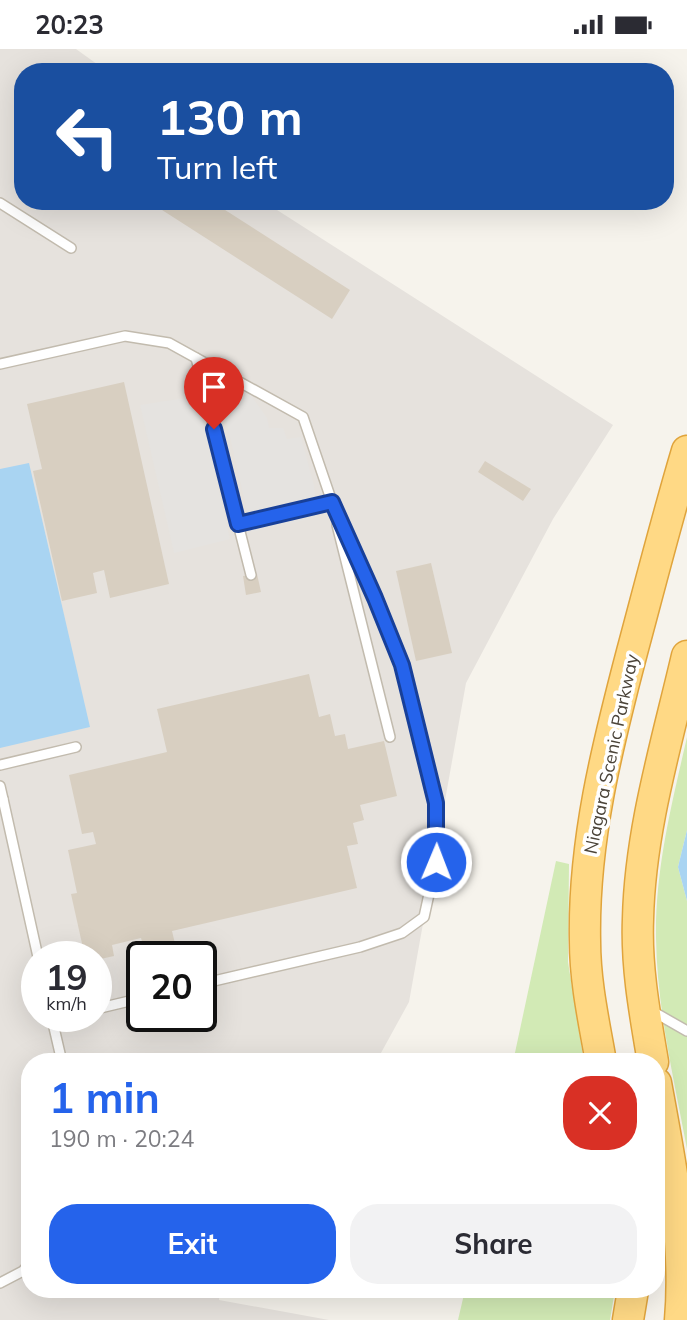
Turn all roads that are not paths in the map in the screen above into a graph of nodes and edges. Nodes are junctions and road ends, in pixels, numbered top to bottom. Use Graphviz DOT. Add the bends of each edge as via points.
graph roads {
  1 [pos="0,203"];
  2 [pos="71,248"];
  3 [pos="196,358"];
  4 [pos="0,364"];
  5 [pos="687,451"];
  6 [pos="332,502"];
  7 [pos="238,524"];
  8 [pos="251,575"];
  9 [pos="687,656"];
  10 [pos="390,737"];
  11 [pos="76,747"];
  12 [pos="0,765"];
  13 [pos="0,786"];
  14 [pos="1,799"];
  15 [pos="34,941"];
  16 [pos="217,980"];
  17 [pos="643,1006"];
  18 [pos="687,1031"];
  19 [pos="55,1032"];
  20 [pos="59,1053"];
  21 [pos="599,1053"];
  22 [pos="651,1053"];
  23 [pos="665,1132"];
  24 [pos="685,1269"];
  25 [pos="21,1272"];
  26 [pos="0,1283"];
  27 [pos="632,1298"];
  28 [pos="628,1320"];
  29 [pos="680,1320"];
  1 -- 2 [label="lane"];
  3 -- 4 [label="lane" via="169,343 125,336"];
  3 -- 6 [label="lane" via="303,417"];
  3 -- 7 [label="lane"];
  5 -- 21 [label="highway, Niagara Scenic Parkway" via="624,684 591,839 585,941"];
  6 -- 7 [label="lane"];
  6 -- 10 [label="lane"];
  6 -- 16 [label="lane" via="402,665 436,803 436,862 424,916 402,933 360,947"];
  7 -- 8 [label="lane"];
  9 -- 17 [label="highway" via="641,869 638,921"];
  11 -- 12 [label="lane"];
  13 -- 14 [label="lane"];
  14 -- 15 [label="lane"];
  17 -- 18 [label="lane"];
  17 -- 22 [label="highway"];
  19 -- 20 [label="lane"];
  23 -- 24 [label="highway"];
  24 -- 29 [label="highway"];
  25 -- 26 [label="lane"];
  27 -- 28 [label="highway"];
}
